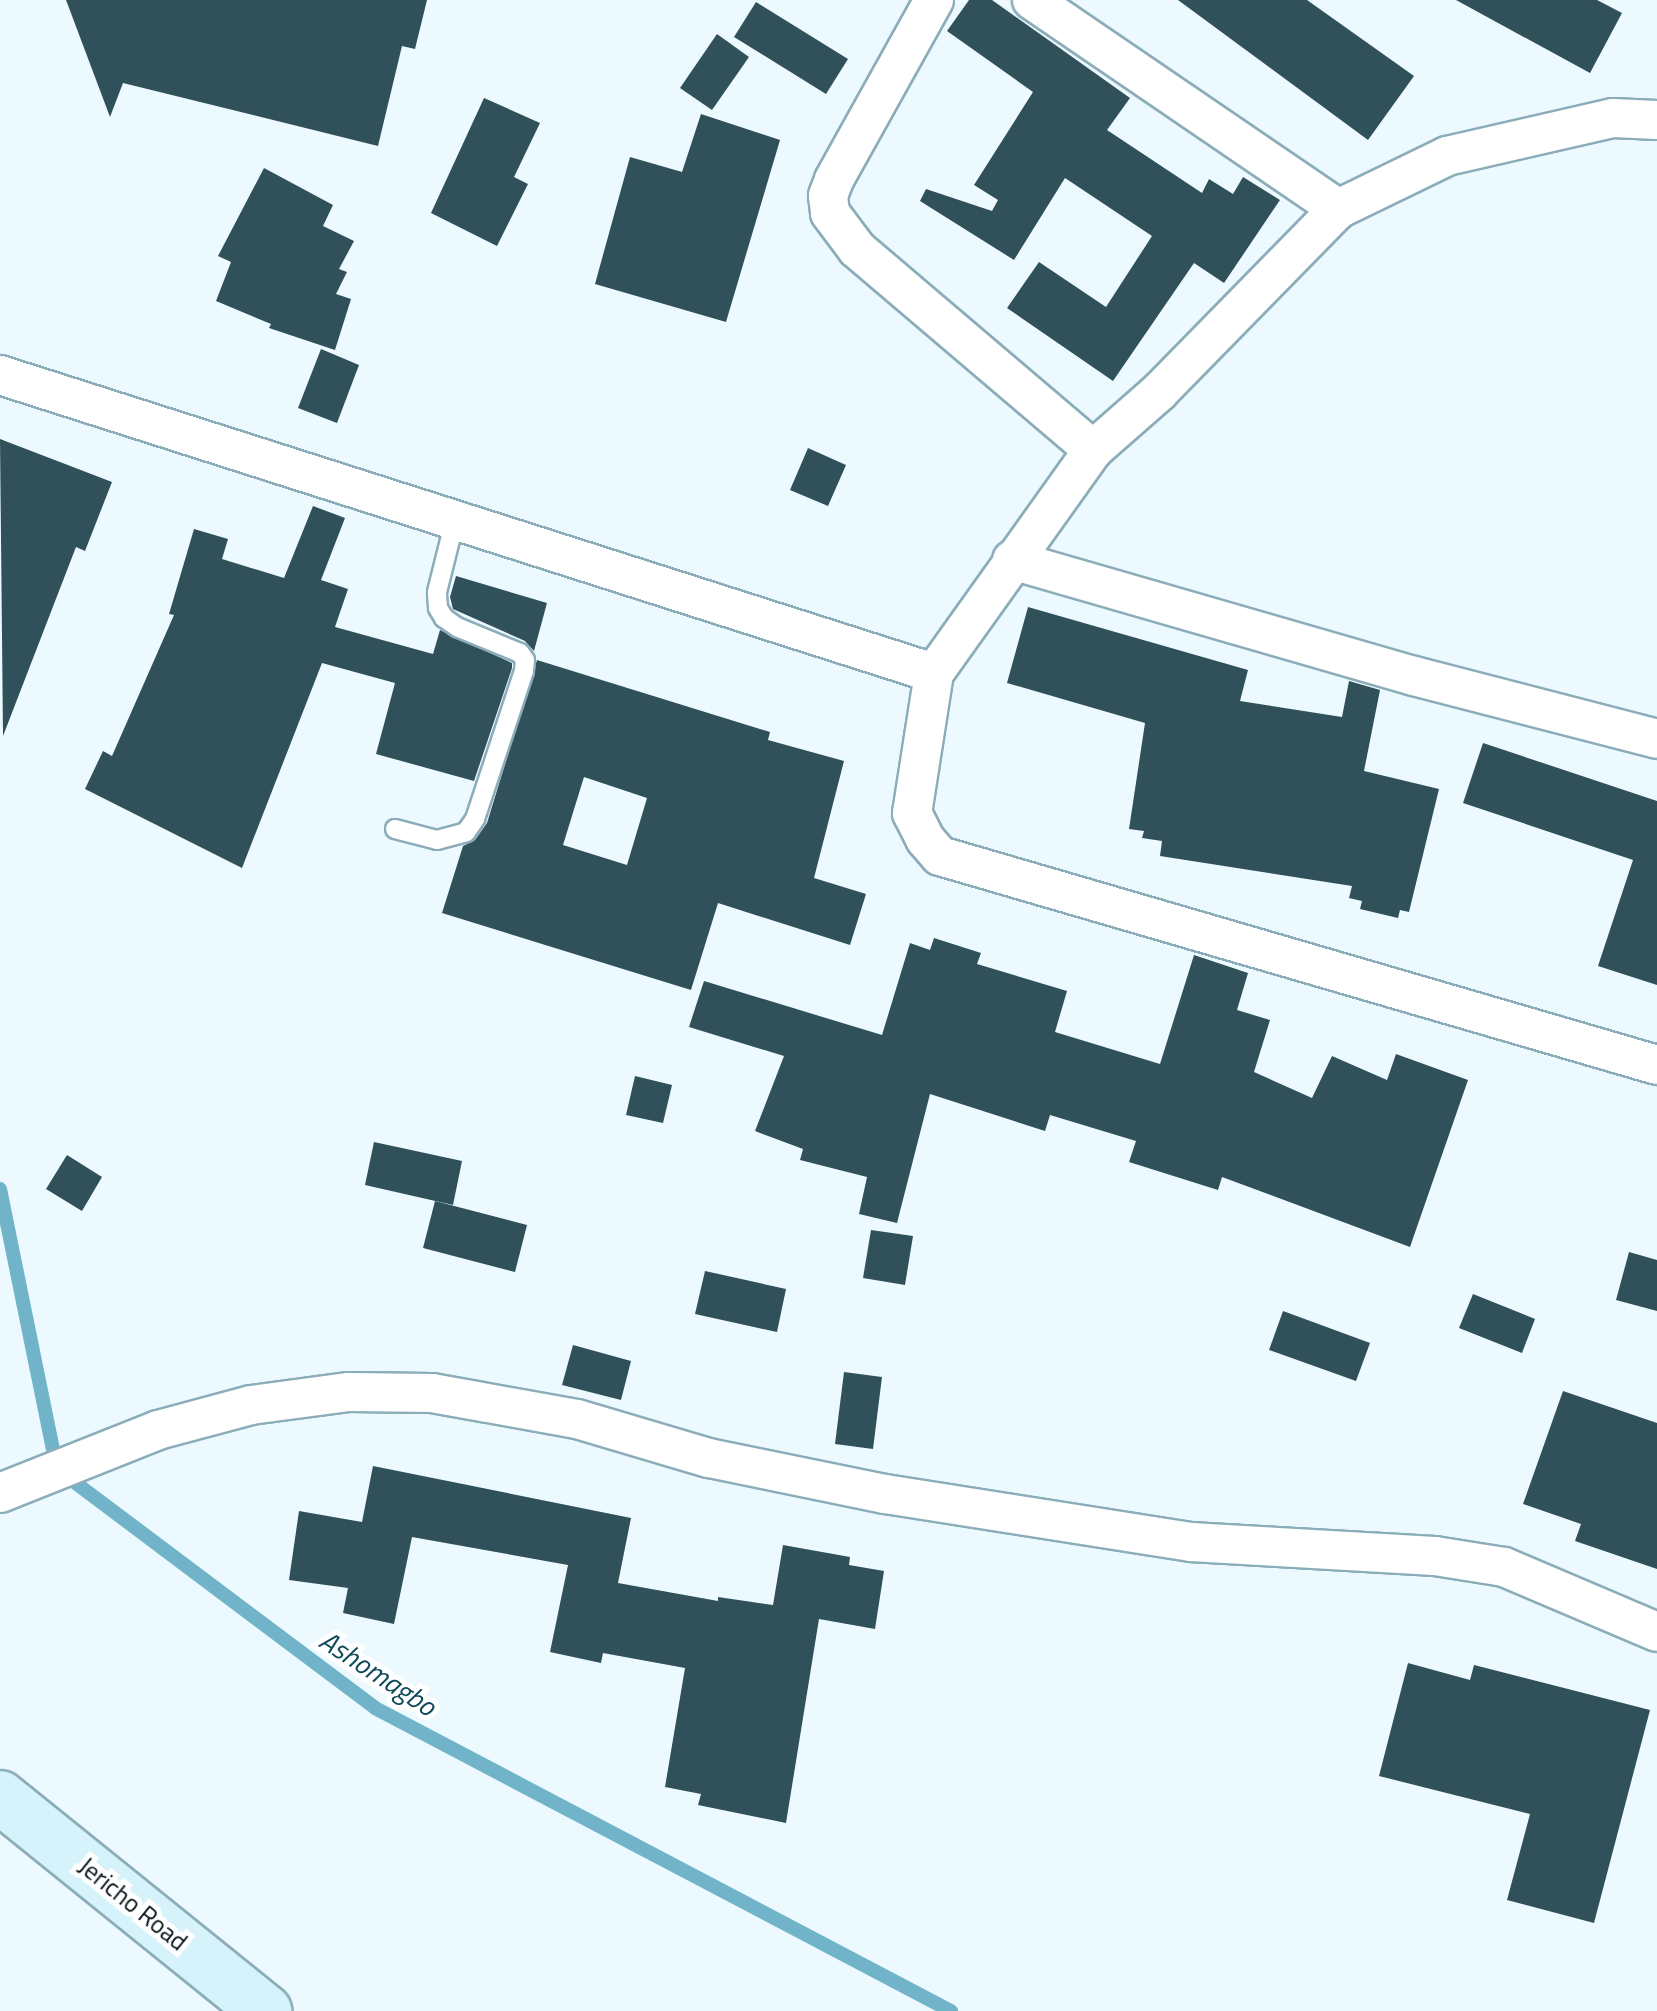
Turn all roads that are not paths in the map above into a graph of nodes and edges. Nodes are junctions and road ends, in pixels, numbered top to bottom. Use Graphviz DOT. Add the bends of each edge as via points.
graph roads {
  1 [pos="934,0"];
  2 [pos="1032,0"];
  3 [pos="1657,120"];
  4 [pos="1338,209"];
  5 [pos="0,375"];
  6 [pos="1093,450"];
  7 [pos="455,520"];
  8 [pos="1012,560"];
  9 [pos="934,673"];
  10 [pos="1657,739"];
  11 [pos="395,829"];
  12 [pos="1657,1066"];
  13 [pos="0,1493"];
  14 [pos="1657,1632"];
  15 [pos="0,1797"];
  16 [pos="265,2011"];
  1 -- 6 [label="street" via="834,180 830,213 857,250"];
  2 -- 4 [label="street"];
  3 -- 4 [label="street" via="1613,118 1446,156"];
  4 -- 6 [label="street"];
  5 -- 7 [label="street"];
  6 -- 8 [label="street"];
  7 -- 9 [label="street"];
  7 -- 11 [label="lane" via="438,608 457,626 520,653 524,671 466,832 437,840"];
  8 -- 9 [label="street"];
  8 -- 10 [label="street"];
  9 -- 12 [label="street" via="912,813 940,856"];
  13 -- 14 [label="street" via="158,1430 251,1405 349,1392 432,1392 577,1419 709,1458 885,1494 1191,1542 1435,1556 1504,1567"];
  15 -- 16 [label="street, Jericho Road"];
}
